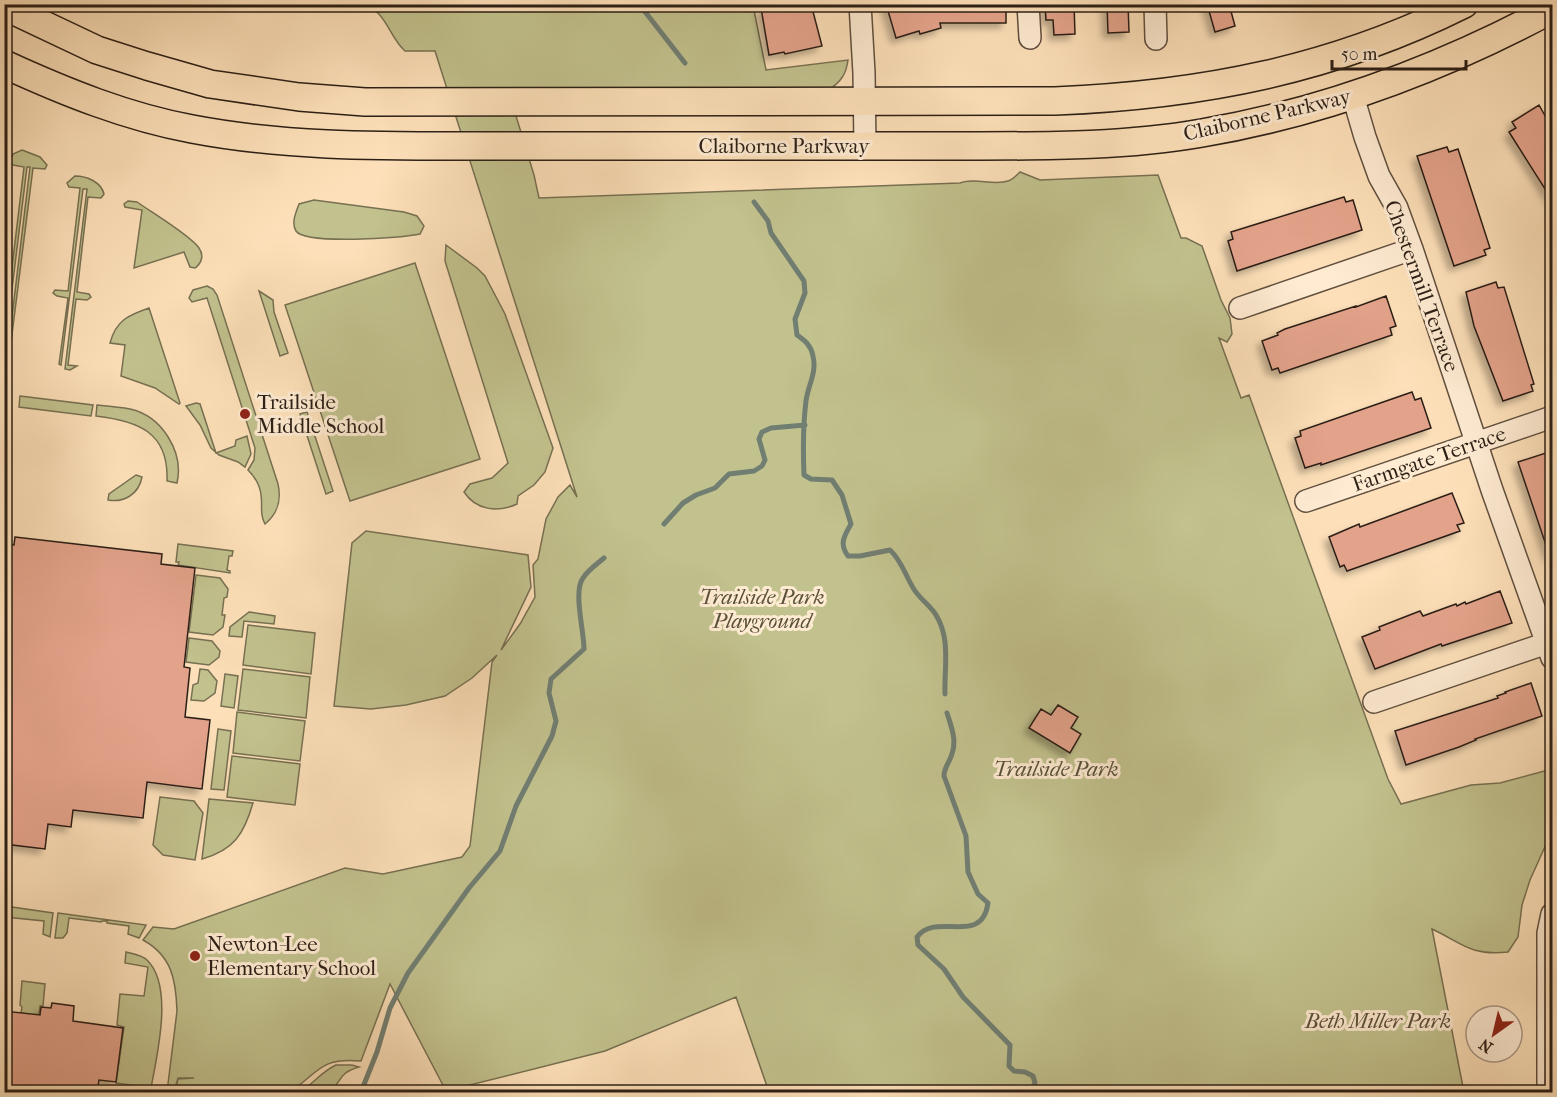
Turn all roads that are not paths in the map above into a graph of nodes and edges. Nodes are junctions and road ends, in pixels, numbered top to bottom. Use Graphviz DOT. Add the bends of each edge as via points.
graph roads {
  1 [pos="860,4"];
  2 [pos="1028,4"];
  3 [pos="1155,4"];
  4 [pos="1464,4"];
  5 [pos="4,6"];
  6 [pos="1552,9"];
  7 [pos="1030,38"];
  8 [pos="1156,39"];
  9 [pos="4,64"];
  10 [pos="1353,96"];
  11 [pos="864,101"];
  12 [pos="865,146"];
  13 [pos="1412,249"];
  14 [pos="1240,308"];
  15 [pos="1552,417"];
  16 [pos="1478,443"];
  17 [pos="1306,501"];
  18 [pos="1550,651"];
  19 [pos="1374,702"];
  20 [pos="1552,914"];
  21 [pos="1548,1092"];
  1 -- 11 [label="street"];
  2 -- 7 [label="street"];
  3 -- 8 [label="street"];
  4 -- 11 [label="main road, Claiborne Parkway" via="1367,46 1272,75 1209,87 1121,99"];
  5 -- 11 [label="main road, Claiborne Parkway" via="97,50 147,66 210,84 299,97 365,102"];
  6 -- 10 [label="main road, Claiborne Parkway" via="1489,42"];
  9 -- 12 [label="main road, Claiborne Parkway" via="57,88 124,111 189,129 266,141 363,146"];
  10 -- 12 [label="main road, Claiborne Parkway" via="1239,126 1122,142"];
  10 -- 13 [label="street, Chestermill Terrace" via="1379,176 1397,208"];
  11 -- 12 [label="street"];
  13 -- 14 [label="street"];
  13 -- 16 [label="street, Chestermill Terrace"];
  15 -- 16 [label="street, Farmgate Terrace"];
  16 -- 17 [label="street, Farmgate Terrace"];
  16 -- 18 [label="street, Chestermill Terrace"];
  18 -- 19 [label="street"];
  20 -- 21 [label="street" via="1548,933"];
}
